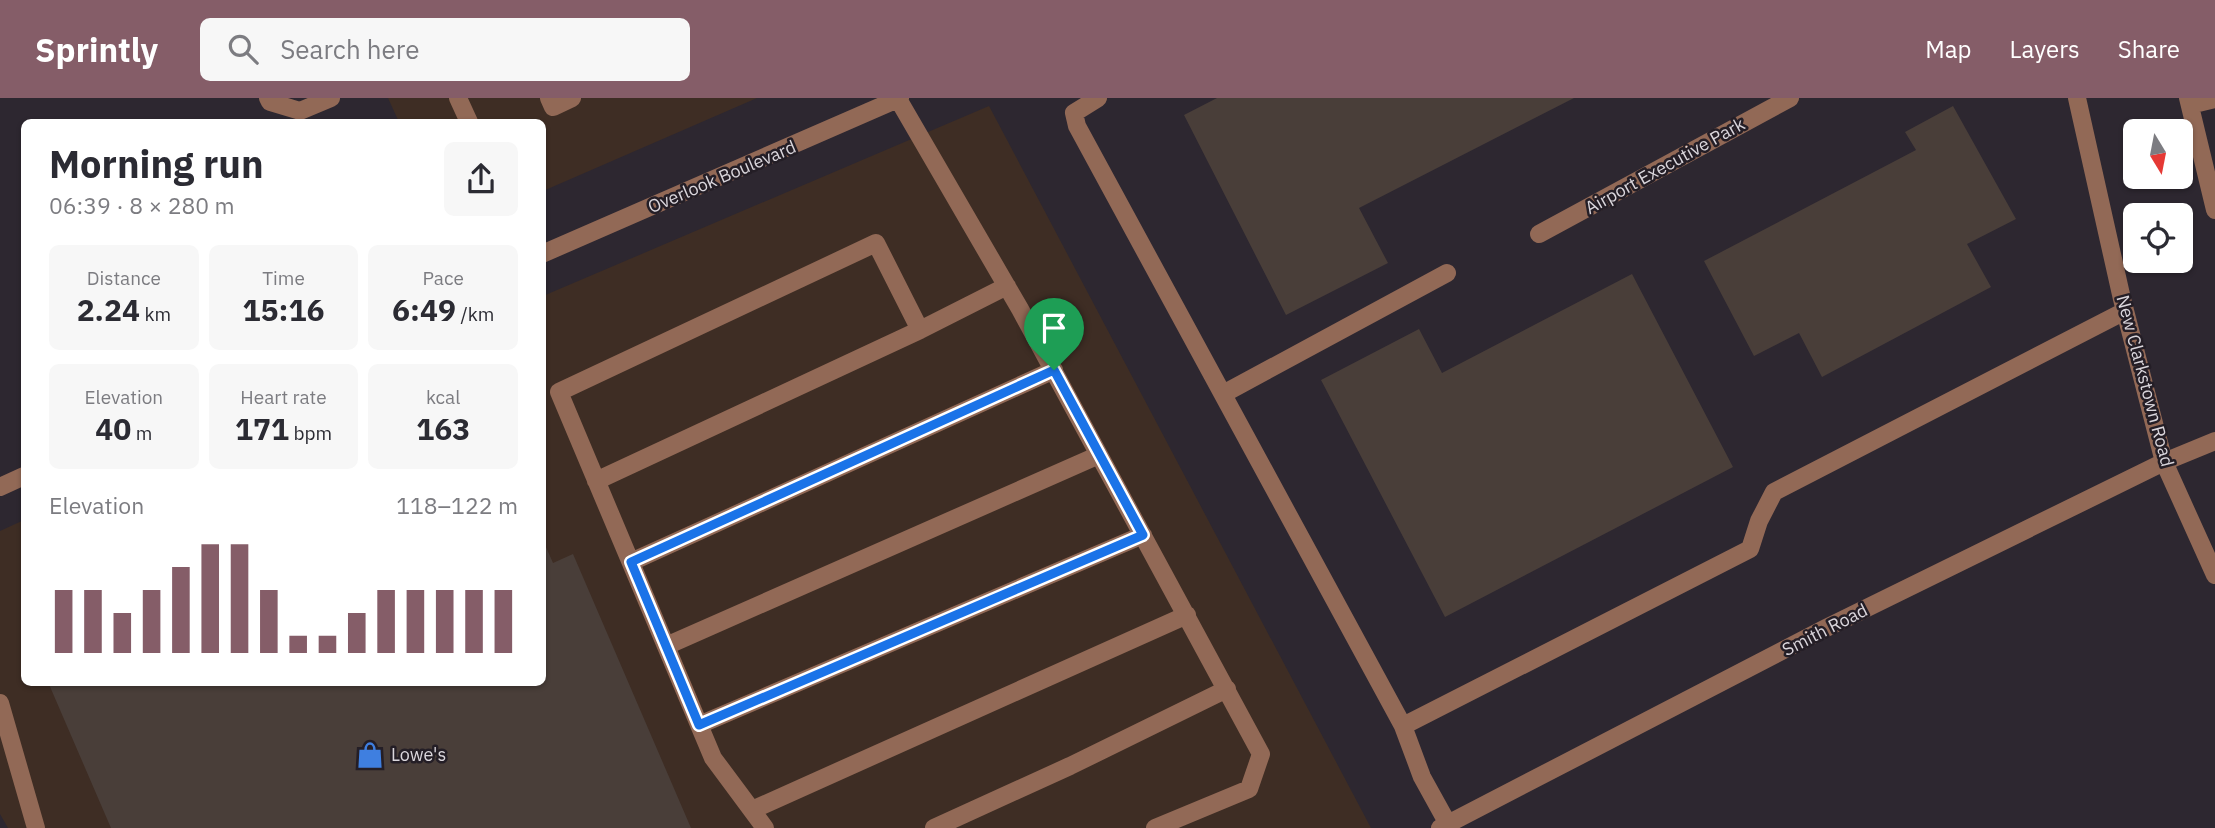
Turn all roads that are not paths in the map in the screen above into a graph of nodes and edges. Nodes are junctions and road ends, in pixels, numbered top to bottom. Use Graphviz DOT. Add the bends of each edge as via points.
graph roads {
  1 [pos="268,98"];
  2 [pos="331,98"];
  3 [pos="458,98"];
  4 [pos="549,98"];
  5 [pos="572,98"];
  6 [pos="899,98"];
  7 [pos="1098,98"];
  8 [pos="1790,98"];
  9 [pos="2077,98"];
  10 [pos="2215,99"];
  11 [pos="2189,101"];
  12 [pos="468,119"];
  13 [pos="2215,210"];
  14 [pos="1539,234"];
  15 [pos="546,252"];
  16 [pos="1447,273"];
  17 [pos="1007,286"];
  18 [pos="2125,312"];
  19 [pos="920,330"];
  20 [pos="1054,370"];
  21 [pos="1223,394"];
  22 [pos="2215,441"];
  23 [pos="1099,455"];
  24 [pos="2164,462"];
  25 [pos="21,477"];
  26 [pos="596,481"];
  27 [pos="0,487"];
  28 [pos="1143,535"];
  29 [pos="631,562"];
  30 [pos="2215,575"];
  31 [pos="1187,615"];
  32 [pos="666,646"];
  33 [pos="1227,689"];
  34 [pos="0,703"];
  35 [pos="699,725"];
  36 [pos="1403,726"];
  37 [pos="752,810"];
  38 [pos="1444,826"];
  39 [pos="36,828"];
  40 [pos="765,828"];
  41 [pos="934,828"];
  42 [pos="1154,828"];
  1 -- 2 [label="street" via="300,111"];
  3 -- 12 [label="street"];
  4 -- 5 [label="street" via="553,107"];
  6 -- 15 [label="street, Overlook Boulevard"];
  6 -- 17 [label="street"];
  7 -- 21 [label="street" via="1074,113 1077,126"];
  8 -- 14 [label="street, Airport Executive Park"];
  9 -- 18 [label="street, New Clarkstown Road"];
  10 -- 11 [label="street"];
  11 -- 13 [label="street"];
  16 -- 21 [label="street"];
  17 -- 19 [label="street"];
  17 -- 20 [label="street"];
  18 -- 24 [label="street, New Clarkstown Road"];
  18 -- 36 [label="street" via="1773,492 1750,549"];
  19 -- 26 [label="street"];
  19 -- 26 [label="street" via="876,243 559,392"];
  20 -- 23 [label="street"];
  20 -- 29 [label="street"];
  21 -- 36 [label="street"];
  22 -- 24 [label="street, Smith Road"];
  23 -- 28 [label="street"];
  23 -- 32 [label="street"];
  24 -- 30 [label="street, New Clarkstown Road"];
  24 -- 38 [label="street, Smith Road" via="1824,629"];
  25 -- 27 [label="street"];
  26 -- 29 [label="street"];
  28 -- 31 [label="street"];
  28 -- 35 [label="street"];
  29 -- 32 [label="street"];
  31 -- 33 [label="street"];
  31 -- 37 [label="street"];
  32 -- 35 [label="street"];
  33 -- 41 [label="street"];
  33 -- 42 [label="street" via="1261,754 1248,789"];
  34 -- 39 [label="street"];
  35 -- 37 [label="street" via="713,758"];
  36 -- 38 [label="street"];
  37 -- 40 [label="street"];
}
